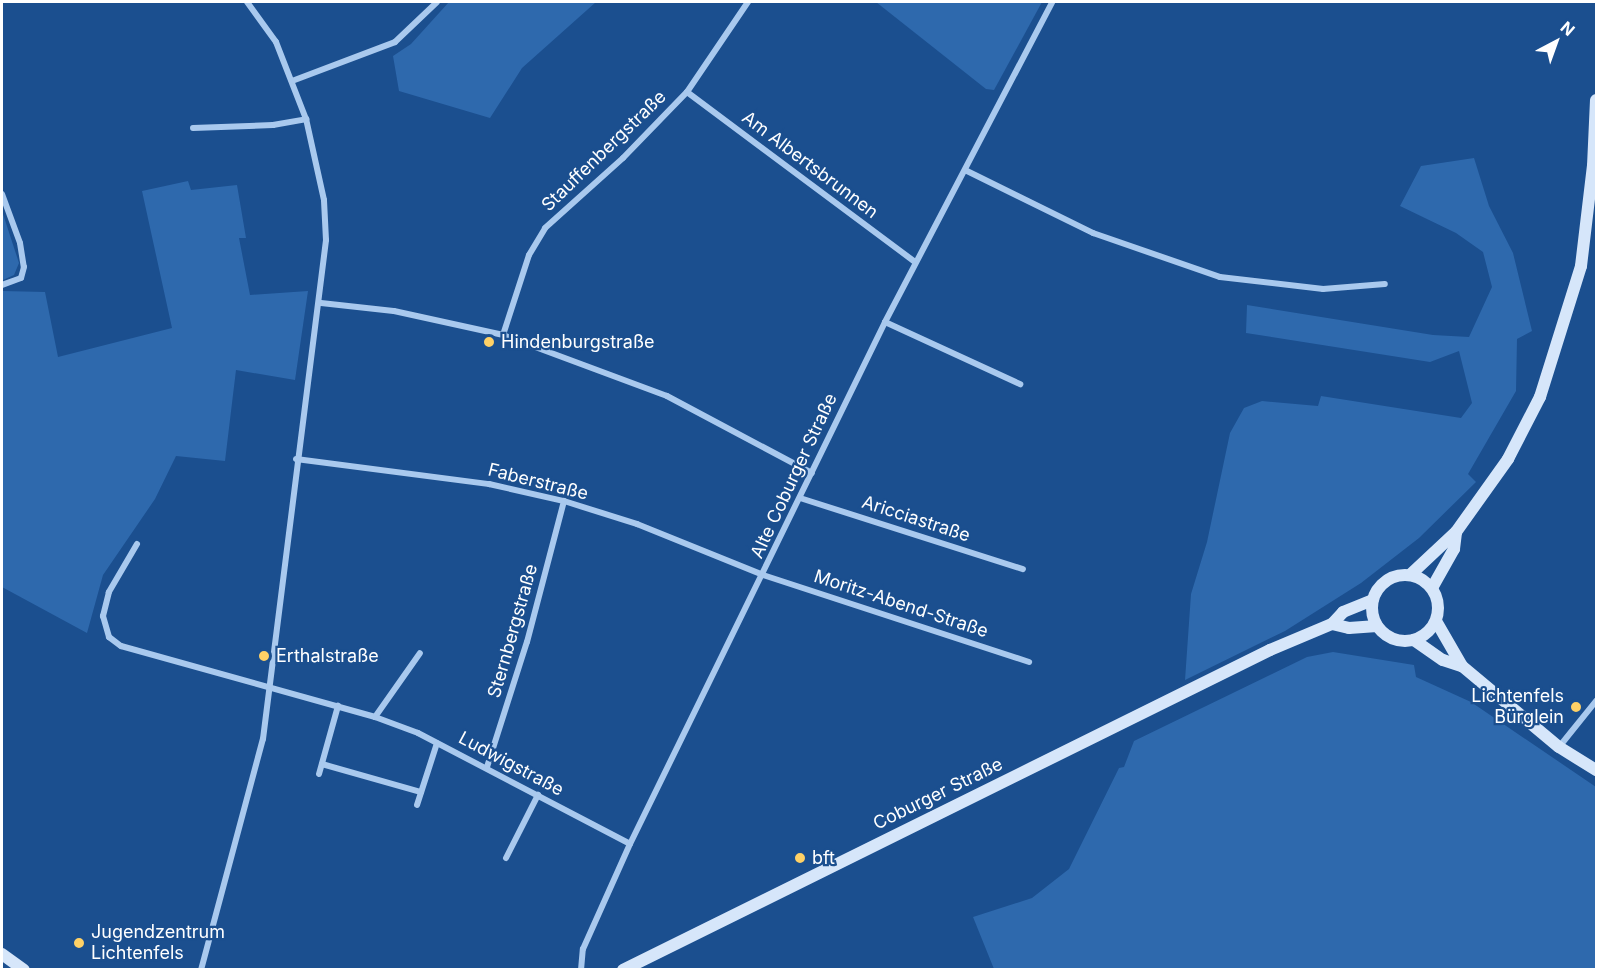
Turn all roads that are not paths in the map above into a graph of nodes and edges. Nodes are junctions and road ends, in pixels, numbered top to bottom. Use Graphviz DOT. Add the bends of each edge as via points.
graph roads {
  1 [pos="247,2"];
  2 [pos="437,2"];
  3 [pos="748,2"];
  4 [pos="1052,2"];
  5 [pos="292,81"];
  6 [pos="687,92"];
  7 [pos="1596,100"];
  8 [pos="306,119"];
  9 [pos="193,128"];
  10 [pos="965,170"];
  11 [pos="2,194"];
  12 [pos="915,262"];
  13 [pos="1385,284"];
  14 [pos="2,285"];
  15 [pos="321,303"];
  16 [pos="885,322"];
  17 [pos="503,335"];
  18 [pos="1020,384"];
  19 [pos="296,459"];
  20 [pos="812,472"];
  21 [pos="800,498"];
  22 [pos="564,501"];
  23 [pos="1456,532"];
  24 [pos="137,544"];
  25 [pos="1023,569"];
  26 [pos="763,575"];
  27 [pos="1410,575"];
  28 [pos="1432,588"];
  29 [pos="1374,597"];
  30 [pos="1436,621"];
  31 [pos="1332,624"];
  32 [pos="1377,626"];
  33 [pos="1414,640"];
  34 [pos="420,653"];
  35 [pos="1029,662"];
  36 [pos="1462,666"];
  37 [pos="269,686"];
  38 [pos="1596,701"];
  39 [pos="338,706"];
  40 [pos="375,717"];
  41 [pos="437,743"];
  42 [pos="1559,747"];
  43 [pos="322,764"];
  44 [pos="487,767"];
  45 [pos="1596,770"];
  46 [pos="319,774"];
  47 [pos="421,792"];
  48 [pos="538,795"];
  49 [pos="417,805"];
  50 [pos="630,844"];
  51 [pos="506,858"];
  52 [pos="2,954"];
  53 [pos="24,969"];
  54 [pos="201,969"];
  55 [pos="580,969"];
  56 [pos="622,969"];
  1 -- 5 [label="street" via="276,42"];
  2 -- 5 [label="street" via="395,42"];
  3 -- 6 [label="street, Stauffenbergstraße"];
  4 -- 10 [label="street, Alte Coburger Straße"];
  5 -- 8 [label="street"];
  6 -- 12 [label="street, Am Albertsbrunnen"];
  6 -- 17 [label="street, Stauffenbergstraße" via="623,158 545,228 529,255"];
  7 -- 23 [label="street" via="1581,266 1561,338 1525,428"];
  8 -- 9 [label="street" via="273,125"];
  8 -- 15 [label="street" via="324,200 326,240"];
  10 -- 12 [label="street, Alte Coburger Straße"];
  10 -- 13 [label="street" via="1093,233 1221,276 1323,289"];
  11 -- 14 [label="street" via="20,243 24,267 21,278"];
  12 -- 16 [label="street, Alte Coburger Straße"];
  15 -- 17 [label="street" via="394,310"];
  15 -- 19 [label="street"];
  16 -- 18 [label="street"];
  16 -- 20 [label="street, Alte Coburger Straße"];
  17 -- 20 [label="street" via="667,396"];
  19 -- 22 [label="street, Faberstraße" via="489,484"];
  19 -- 37 [label="street"];
  20 -- 21 [label="street, Alte Coburger Straße"];
  21 -- 25 [label="street, Aricciastraße"];
  21 -- 26 [label="street, Alte Coburger Straße"];
  22 -- 26 [label="street, Faberstraße" via="637,524"];
  22 -- 44 [label="street, Sternbergstraße" via="514,686"];
  23 -- 27 [label="street"];
  23 -- 28 [label="street" via="1454,549"];
  24 -- 37 [label="street, Ludwigstraße" via="109,592 103,616 109,637 121,646"];
  26 -- 35 [label="street, Moritz-Abend-Straße"];
  26 -- 50 [label="street, Alte Coburger Straße"];
  27 -- 28 [label="street"];
  27 -- 29 [label="street" via="1393,576"];
  28 -- 30 [label="street" via="1439,606"];
  29 -- 31 [label="street, Coburger Straße" via="1343,612"];
  29 -- 32 [label="street"];
  30 -- 33 [label="street" via="1427,634"];
  30 -- 36 [label="street"];
  31 -- 32 [label="street" via="1349,628"];
  31 -- 56 [label="street, Coburger Straße" via="1270,650"];
  32 -- 33 [label="street" via="1396,640"];
  33 -- 36 [label="street" via="1443,660"];
  34 -- 40 [label="street"];
  36 -- 42 [label="street"];
  37 -- 39 [label="street, Ludwigstraße"];
  37 -- 54 [label="street" via="260,750"];
  38 -- 42 [label="street"];
  39 -- 40 [label="street, Ludwigstraße"];
  39 -- 43 [label="street"];
  40 -- 41 [label="street, Ludwigstraße"];
  41 -- 44 [label="street, Ludwigstraße"];
  41 -- 47 [label="street"];
  42 -- 45 [label="street"];
  43 -- 46 [label="street"];
  43 -- 47 [label="street"];
  44 -- 48 [label="street, Ludwigstraße"];
  47 -- 49 [label="street"];
  48 -- 50 [label="street, Ludwigstraße"];
  48 -- 51 [label="street"];
  50 -- 55 [label="street, Alte Coburger Straße" via="583,949"];
  52 -- 53 [label="street"];
}
